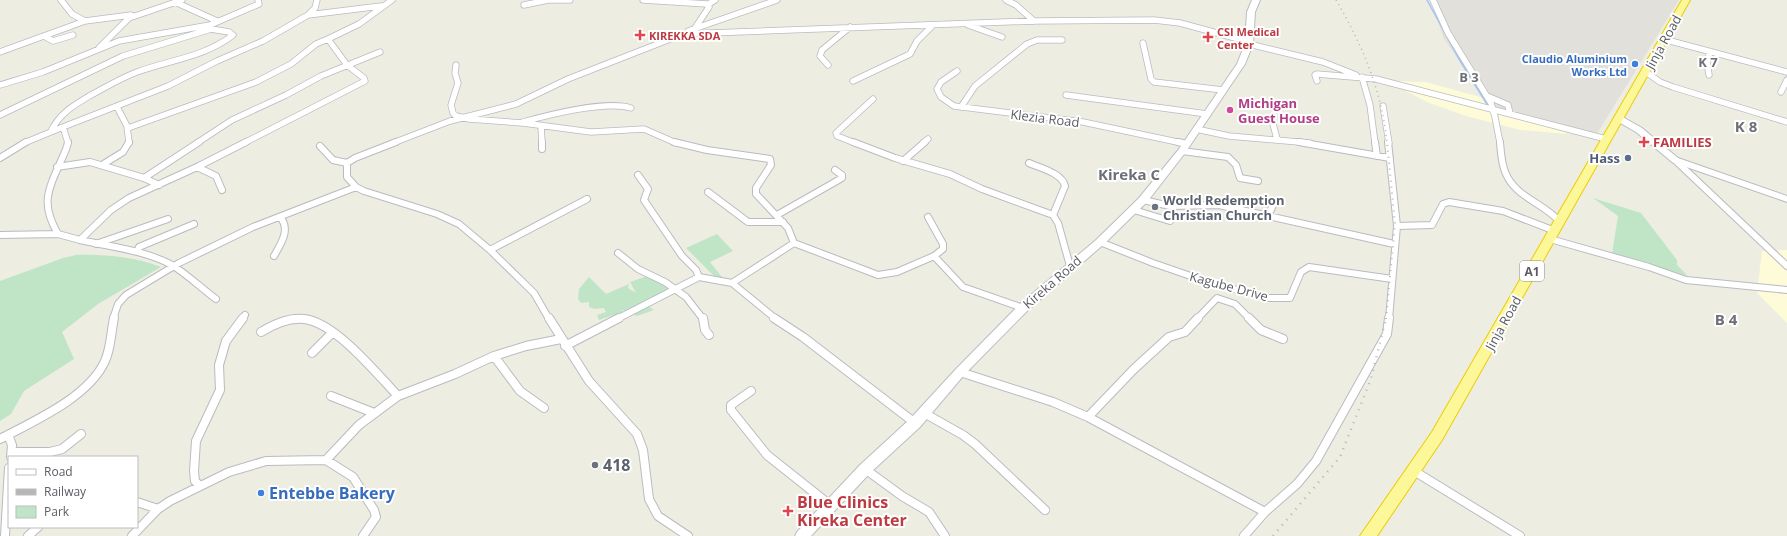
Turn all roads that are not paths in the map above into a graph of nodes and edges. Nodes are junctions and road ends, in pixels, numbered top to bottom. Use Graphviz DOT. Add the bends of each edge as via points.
graph roads {
  1 [pos="63,0"];
  2 [pos="182,0"];
  3 [pos="258,0"];
  4 [pos="317,0"];
  5 [pos="392,0"];
  6 [pos="529,0"];
  7 [pos="570,0"];
  8 [pos="643,0"];
  9 [pos="715,0"];
  10 [pos="777,0"];
  11 [pos="1006,0"];
  12 [pos="1256,0"];
  13 [pos="1433,0"];
  14 [pos="1686,0"];
  15 [pos="175,2"];
  16 [pos="708,5"];
  17 [pos="381,6"];
  18 [pos="135,15"];
  19 [pos="308,16"];
  20 [pos="85,21"];
  21 [pos="218,21"];
  22 [pos="1034,22"];
  23 [pos="934,24"];
  24 [pos="966,24"];
  25 [pos="211,27"];
  26 [pos="850,27"];
  27 [pos="695,28"];
  28 [pos="683,34"];
  29 [pos="73,35"];
  30 [pos="44,36"];
  31 [pos="1002,37"];
  32 [pos="328,39"];
  33 [pos="1663,39"];
  34 [pos="1062,40"];
  35 [pos="1143,43"];
  36 [pos="1249,43"];
  37 [pos="98,50"];
  38 [pos="0,52"];
  39 [pos="380,52"];
  40 [pos="1710,52"];
  41 [pos="347,65"];
  42 [pos="456,65"];
  43 [pos="828,65"];
  44 [pos="1341,69"];
  45 [pos="957,71"];
  46 [pos="1646,72"];
  47 [pos="1787,72"];
  48 [pos="1341,75"];
  49 [pos="1709,75"];
  50 [pos="1359,77"];
  51 [pos="1787,80"];
  52 [pos="853,81"];
  53 [pos="1317,81"];
  54 [pos="0,85"];
  55 [pos="1223,90"];
  56 [pos="1781,92"];
  57 [pos="1066,95"];
  58 [pos="1487,96"];
  59 [pos="873,99"];
  60 [pos="1383,106"];
  61 [pos="117,107"];
  62 [pos="961,107"];
  63 [pos="631,108"];
  64 [pos="1494,111"];
  65 [pos="1207,114"];
  66 [pos="1510,114"];
  67 [pos="0,115"];
  68 [pos="461,118"];
  69 [pos="1618,118"];
  70 [pos="1272,120"];
  71 [pos="523,122"];
  72 [pos="1787,122"];
  73 [pos="540,126"];
  74 [pos="63,127"];
  75 [pos="128,128"];
  76 [pos="1196,129"];
  77 [pos="51,131"];
  78 [pos="928,139"];
  79 [pos="1277,139"];
  80 [pos="1606,139"];
  81 [pos="320,146"];
  82 [pos="1185,147"];
  83 [pos="542,149"];
  84 [pos="1377,156"];
  85 [pos="0,158"];
  86 [pos="1390,158"];
  87 [pos="1675,160"];
  88 [pos="903,161"];
  89 [pos="348,163"];
  90 [pos="1029,163"];
  91 [pos="102,165"];
  92 [pos="57,167"];
  93 [pos="197,167"];
  94 [pos="835,170"];
  95 [pos="638,175"];
  96 [pos="144,178"];
  97 [pos="1258,181"];
  98 [pos="159,184"];
  99 [pos="356,187"];
  100 [pos="222,190"];
  101 [pos="708,192"];
  102 [pos="587,199"];
  103 [pos="1787,199"];
  104 [pos="1143,200"];
  105 [pos="1275,201"];
  106 [pos="1134,210"];
  107 [pos="777,215"];
  108 [pos="1052,215"];
  109 [pos="1268,216"];
  110 [pos="280,217"];
  111 [pos="928,217"];
  112 [pos="168,219"];
  113 [pos="1170,221"];
  114 [pos="783,222"];
  115 [pos="194,224"];
  116 [pos="1397,226"];
  117 [pos="1555,231"];
  118 [pos="58,234"];
  119 [pos="0,235"];
  120 [pos="80,240"];
  121 [pos="1100,242"];
  122 [pos="794,243"];
  123 [pos="96,244"];
  124 [pos="1394,244"];
  125 [pos="490,250"];
  126 [pos="137,252"];
  127 [pos="618,253"];
  128 [pos="274,256"];
  129 [pos="934,256"];
  130 [pos="1786,263"];
  131 [pos="172,266"];
  132 [pos="1070,266"];
  133 [pos="699,277"];
  134 [pos="1392,279"];
  135 [pos="732,283"];
  136 [pos="674,289"];
  137 [pos="1787,290"];
  138 [pos="216,299"];
  139 [pos="1023,308"];
  140 [pos="245,315"];
  141 [pos="261,332"];
  142 [pos="332,333"];
  143 [pos="709,335"];
  144 [pos="1283,339"];
  145 [pos="563,343"];
  146 [pos="312,352"];
  147 [pos="494,356"];
  148 [pos="960,372"];
  149 [pos="751,392"];
  150 [pos="331,396"];
  151 [pos="398,396"];
  152 [pos="544,408"];
  153 [pos="374,413"];
  154 [pos="924,413"];
  155 [pos="1088,418"];
  156 [pos="915,423"];
  157 [pos="81,434"];
  158 [pos="4,437"];
  159 [pos="11,454"];
  160 [pos="326,460"];
  161 [pos="865,469"];
  162 [pos="1414,471"];
  163 [pos="8,485"];
  164 [pos="199,485"];
  165 [pos="138,502"];
  166 [pos="830,505"];
  167 [pos="158,509"];
  168 [pos="1045,510"];
  169 [pos="1264,512"];
  170 [pos="37,528"];
  171 [pos="5,536"];
  172 [pos="28,536"];
  173 [pos="132,536"];
  174 [pos="363,536"];
  175 [pos="688,536"];
  176 [pos="802,536"];
  177 [pos="945,536"];
  178 [pos="1244,536"];
  179 [pos="1368,536"];
  180 [pos="1520,536"];
  1 -- 20 [label="street" via="72,14"];
  2 -- 15 [label="street"];
  3 -- 21 [label="street" via="259,4 255,7"];
  4 -- 19 [label="street" via="315,8"];
  5 -- 17 [label="street"];
  6 -- 7 [label="street" via="524,5 548,0"];
  8 -- 16 [label="street" via="697,2"];
  9 -- 16 [label="street"];
  10 -- 27 [label="street"];
  11 -- 22 [label="street" via="1016,4"];
  12 -- 36 [label="main road, Kireka Road" via="1252,12"];
  13 -- 58 [label="street" via="1458,51"];
  14 -- 33 [label="highway, Jinja Road / A1"];
  15 -- 18 [label="street"];
  15 -- 21 [label="street"];
  16 -- 27 [label="street"];
  17 -- 19 [label="street"];
  17 -- 32 [label="street" via="359,24"];
  18 -- 20 [label="street"];
  18 -- 37 [label="street" via="126,20"];
  19 -- 61 [label="street" via="283,31 185,78"];
  20 -- 30 [label="street"];
  21 -- 25 [label="street"];
  22 -- 24 [label="street"];
  22 -- 36 [label="street" via="1170,21"];
  23 -- 24 [label="street"];
  23 -- 26 [label="street"];
  23 -- 52 [label="street" via="917,40 910,54"];
  24 -- 31 [label="street"];
  25 -- 37 [label="street" via="140,36"];
  25 -- 67 [label="street" via="123,56"];
  25 -- 77 [label="street" via="233,35 205,50 136,72 104,88 62,112 55,120"];
  26 -- 28 [label="street"];
  26 -- 43 [label="street" via="822,50 820,56"];
  27 -- 28 [label="street"];
  28 -- 68 [label="street" via="667,38 568,79 516,104"];
  29 -- 30 [label="street" via="53,41"];
  30 -- 38 [label="street"];
  32 -- 41 [label="street"];
  32 -- 75 [label="street" via="316,44 291,64 256,82"];
  33 -- 40 [label="street"];
  33 -- 46 [label="highway, Jinja Road / A1"];
  34 -- 62 [label="street" via="1037,40 1027,44 975,86"];
  35 -- 55 [label="street" via="1151,79 1154,82"];
  36 -- 44 [label="street"];
  36 -- 55 [label="main road, Kireka Road" via="1241,64"];
  37 -- 54 [label="street" via="43,72"];
  39 -- 41 [label="street"];
  40 -- 47 [label="street"];
  40 -- 49 [label="street" via="1707,62"];
  41 -- 93 [label="street" via="365,81"];
  41 -- 96 [label="street" via="315,78 278,99 232,120"];
  42 -- 68 [label="street" via="458,86 451,105 453,113"];
  44 -- 48 [label="street"];
  44 -- 50 [label="street"];
  45 -- 62 [label="street, Klezia Road" via="941,82 937,89 946,101"];
  46 -- 69 [label="highway, Jinja Road / A1"];
  46 -- 72 [label="street" via="1673,88"];
  48 -- 50 [label="street"];
  48 -- 53 [label="street" via="1316,74"];
  50 -- 64 [label="street" via="1376,79"];
  50 -- 84 [label="street" via="1370,105"];
  51 -- 56 [label="street"];
  55 -- 65 [label="main road, Kireka Road"];
  57 -- 65 [label="street"];
  58 -- 64 [label="street"];
  58 -- 66 [label="street" via="1502,100 1508,105"];
  59 -- 88 [label="street" via="836,134"];
  60 -- 86 [label="street"];
  61 -- 74 [label="street"];
  61 -- 75 [label="street"];
  62 -- 82 [label="street, Klezia Road" via="1083,122"];
  63 -- 71 [label="street" via="612,105"];
  64 -- 66 [label="street"];
  64 -- 117 [label="street" via="1508,180 1555,215"];
  65 -- 76 [label="main road, Kireka Road"];
  66 -- 80 [label="street"];
  68 -- 71 [label="street"];
  68 -- 89 [label="street" via="355,158"];
  69 -- 80 [label="highway, Jinja Road / A1"];
  69 -- 87 [label="street" via="1639,130"];
  70 -- 79 [label="street"];
  71 -- 73 [label="street"];
  73 -- 83 [label="street"];
  73 -- 107 [label="street" via="591,132 644,129 676,143 770,159 771,165 756,188 756,194"];
  74 -- 77 [label="street"];
  74 -- 92 [label="street" via="68,143"];
  75 -- 91 [label="street" via="129,146"];
  76 -- 79 [label="street" via="1229,136"];
  76 -- 82 [label="main road, Kireka Road"];
  77 -- 85 [label="street" via="23,143"];
  78 -- 88 [label="street"];
  79 -- 84 [label="street"];
  80 -- 117 [label="highway, Jinja Road / A1"];
  81 -- 89 [label="street" via="333,160"];
  82 -- 97 [label="street, Klezia Road" via="1228,157 1236,165 1240,178"];
  82 -- 104 [label="main road, Kireka Road"];
  84 -- 86 [label="street"];
  86 -- 116 [label="street"];
  87 -- 103 [label="street"];
  87 -- 130 [label="street" via="1745,228"];
  88 -- 108 [label="street" via="950,174"];
  89 -- 99 [label="street" via="347,177"];
  90 -- 108 [label="street" via="1059,177 1064,182 1065,186"];
  91 -- 92 [label="street" via="82,162"];
  91 -- 96 [label="street"];
  92 -- 118 [label="street" via="47,200 50,219"];
  93 -- 98 [label="street"];
  93 -- 100 [label="street" via="216,176"];
  94 -- 107 [label="street" via="842,178"];
  95 -- 133 [label="street" via="648,189 644,200"];
  96 -- 98 [label="street"];
  98 -- 120 [label="street" via="119,204"];
  99 -- 110 [label="street"];
  99 -- 125 [label="street" via="447,218 459,224"];
  101 -- 114 [label="street" via="748,222"];
  102 -- 125 [label="street"];
  104 -- 106 [label="main road, Kireka Road"];
  104 -- 109 [label="street" via="1170,206 1219,205"];
  105 -- 109 [label="street"];
  106 -- 113 [label="street"];
  106 -- 121 [label="main road, Kireka Road"];
  107 -- 114 [label="street"];
  108 -- 132 [label="street" via="1058,223"];
  109 -- 124 [label="street"];
  110 -- 128 [label="street" via="286,226 281,244"];
  110 -- 131 [label="street"];
  111 -- 129 [label="street" via="943,244 943,249"];
  112 -- 123 [label="street"];
  114 -- 122 [label="street"];
  115 -- 126 [label="street" via="141,246"];
  116 -- 117 [label="street" via="1432,225 1443,204 1449,202 1495,209"];
  116 -- 124 [label="street"];
  117 -- 137 [label="street" via="1686,280"];
  117 -- 162 [label="highway, Jinja Road / A1" via="1464,390"];
  118 -- 119 [label="street"];
  118 -- 120 [label="street"];
  120 -- 123 [label="street"];
  121 -- 132 [label="main road, Kireka Road"];
  121 -- 134 [label="street, Kagube Drive" via="1164,268 1272,298 1290,298 1300,272 1309,267"];
  122 -- 129 [label="street" via="878,275 896,272"];
  122 -- 135 [label="street"];
  123 -- 126 [label="street"];
  124 -- 134 [label="street"];
  125 -- 145 [label="street" via="534,293"];
  126 -- 131 [label="street"];
  127 -- 136 [label="street" via="638,269"];
  129 -- 139 [label="street" via="963,286"];
  131 -- 138 [label="street"];
  131 -- 158 [label="street" via="121,299 114,316 103,369 94,380 56,408"];
  132 -- 139 [label="main road, Kireka Road"];
  133 -- 135 [label="street"];
  133 -- 136 [label="street"];
  134 -- 169 [label="street" via="1387,334 1345,412 1308,473"];
  135 -- 156 [label="street" via="765,312 803,337"];
  136 -- 143 [label="street" via="693,304 703,317 705,330"];
  136 -- 145 [label="street"];
  139 -- 148 [label="main road, Kireka Road"];
  140 -- 164 [label="street" via="226,341 219,365 220,390 196,441 194,471 195,481"];
  141 -- 142 [label="street" via="278,322 303,319 313,321"];
  142 -- 146 [label="street"];
  142 -- 151 [label="street" via="348,344"];
  144 -- 155 [label="street" via="1261,330 1235,304 1217,298 1187,330 1170,337 1134,370"];
  145 -- 147 [label="street" via="526,346"];
  145 -- 175 [label="street" via="593,387 638,434 643,450 649,499 658,516"];
  147 -- 151 [label="street"];
  147 -- 152 [label="street" via="520,391"];
  148 -- 154 [label="main road, Kireka Road"];
  148 -- 155 [label="street" via="1053,402"];
  149 -- 166 [label="street" via="731,405 731,410 767,455"];
  150 -- 153 [label="street"];
  151 -- 153 [label="street"];
  153 -- 160 [label="street"];
  154 -- 156 [label="main road, Kireka Road"];
  154 -- 168 [label="street" via="975,444"];
  155 -- 169 [label="street"];
  156 -- 161 [label="main road, Kireka Road"];
  157 -- 159 [label="street" via="62,449"];
  158 -- 159 [label="street" via="12,445"];
  160 -- 164 [label="street" via="266,461 229,472"];
  160 -- 174 [label="street" via="353,477 374,510 374,520"];
  161 -- 166 [label="main road, Kireka Road"];
  161 -- 177 [label="street" via="929,512"];
  162 -- 179 [label="highway, Jinja Road / A1"];
  162 -- 180 [label="street"];
  163 -- 171 [label="street"];
  164 -- 167 [label="street"];
  165 -- 167 [label="street"];
  166 -- 176 [label="main road, Kireka Road"];
  167 -- 173 [label="street"];
  169 -- 178 [label="street"];
  170 -- 172 [label="street"];
}
